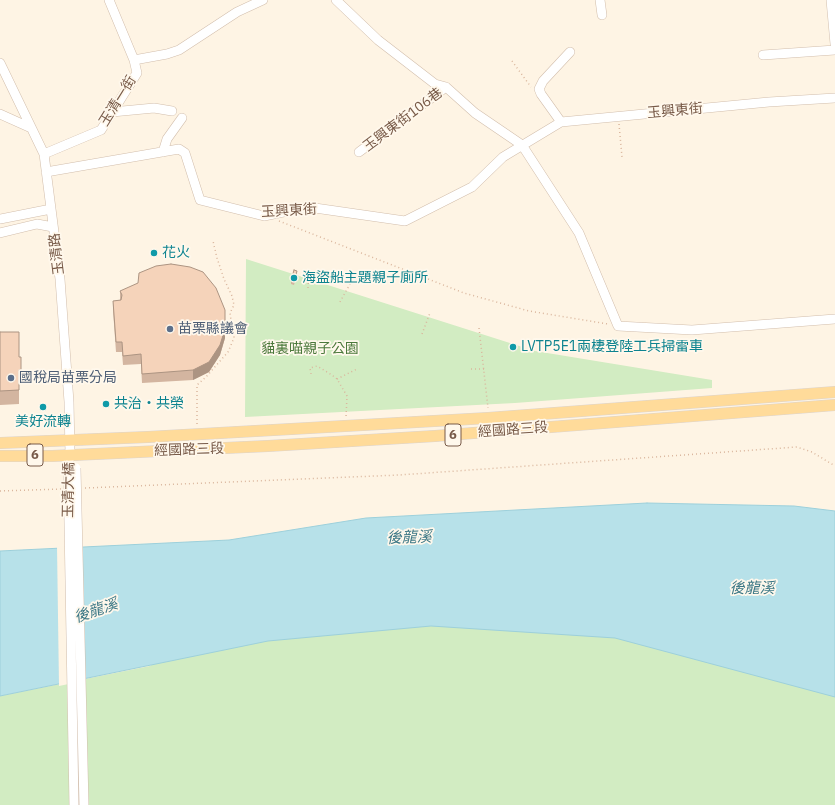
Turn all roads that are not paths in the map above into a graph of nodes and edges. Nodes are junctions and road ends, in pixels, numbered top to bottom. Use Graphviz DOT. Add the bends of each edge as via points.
graph roads {
  1 [pos="109,0"];
  2 [pos="263,0"];
  3 [pos="336,0"];
  4 [pos="600,0"];
  5 [pos="831,0"];
  6 [pos="602,15"];
  7 [pos="835,44"];
  8 [pos="835,50"];
  9 [pos="570,52"];
  10 [pos="763,55"];
  11 [pos="134,60"];
  12 [pos="0,63"];
  13 [pos="446,87"];
  14 [pos="835,98"];
  15 [pos="172,111"];
  16 [pos="112,112"];
  17 [pos="0,114"];
  18 [pos="182,118"];
  19 [pos="561,122"];
  20 [pos="31,128"];
  21 [pos="522,146"];
  22 [pos="163,152"];
  23 [pos="359,152"];
  24 [pos="44,154"];
  25 [pos="46,172"];
  26 [pos="51,209"];
  27 [pos="0,219"];
  28 [pos="53,227"];
  29 [pos="0,233"];
  30 [pos="835,319"];
  31 [pos="835,392"];
  32 [pos="835,405"];
  33 [pos="70,440"];
  34 [pos="0,442"];
  35 [pos="70,454"];
  36 [pos="0,456"];
  37 [pos="72,468"];
  38 [pos="74,805"];
  39 [pos="84,805"];
  1 -- 11 [label="street"];
  2 -- 11 [label="street, 玉清一街" via="237,12 179,50"];
  3 -- 13 [label="street" via="378,40 434,84"];
  4 -- 6 [label="street"];
  5 -- 7 [label="street"];
  8 -- 10 [label="street"];
  9 -- 19 [label="street" via="542,81 539,89"];
  11 -- 16 [label="street, 玉清一街" via="137,73"];
  12 -- 20 [label="street, 玉清路"];
  13 -- 21 [label="street" via="475,113"];
  13 -- 23 [label="street, 玉興東街106巷"];
  14 -- 19 [label="street, 玉興東街"];
  15 -- 16 [label="street" via="154,108"];
  16 -- 24 [label="street, 玉清一街" via="101,130"];
  17 -- 20 [label="street"];
  18 -- 22 [label="street" via="167,139"];
  19 -- 21 [label="street, 玉興東街"];
  20 -- 24 [label="street, 玉清路"];
  21 -- 22 [label="street, 玉興東街" via="504,157 472,187 405,221 308,207 264,216 200,200 185,152 179,149"];
  21 -- 30 [label="street" via="579,233 618,326 692,330"];
  22 -- 25 [label="street, 玉興東街"];
  24 -- 25 [label="street, 玉清路"];
  25 -- 26 [label="street, 玉清路"];
  26 -- 27 [label="street"];
  26 -- 28 [label="street, 玉清路"];
  28 -- 29 [label="street" via="37,224"];
  28 -- 33 [label="street, 玉清路" via="60,278"];
  31 -- 33 [label="main road, 經國路三段 / 6" via="488,418"];
  32 -- 35 [label="main road, 經國路三段 / 6" via="412,437"];
  33 -- 34 [label="main road, 6"];
  33 -- 35 [label="street, 玉清路"];
  35 -- 36 [label="main road, 6"];
  35 -- 37 [label="street, 玉清大橋"];
  37 -- 38 [label="street, 玉清大橋, bridge"];
  37 -- 39 [label="street, 玉清大橋, bridge"];
}
